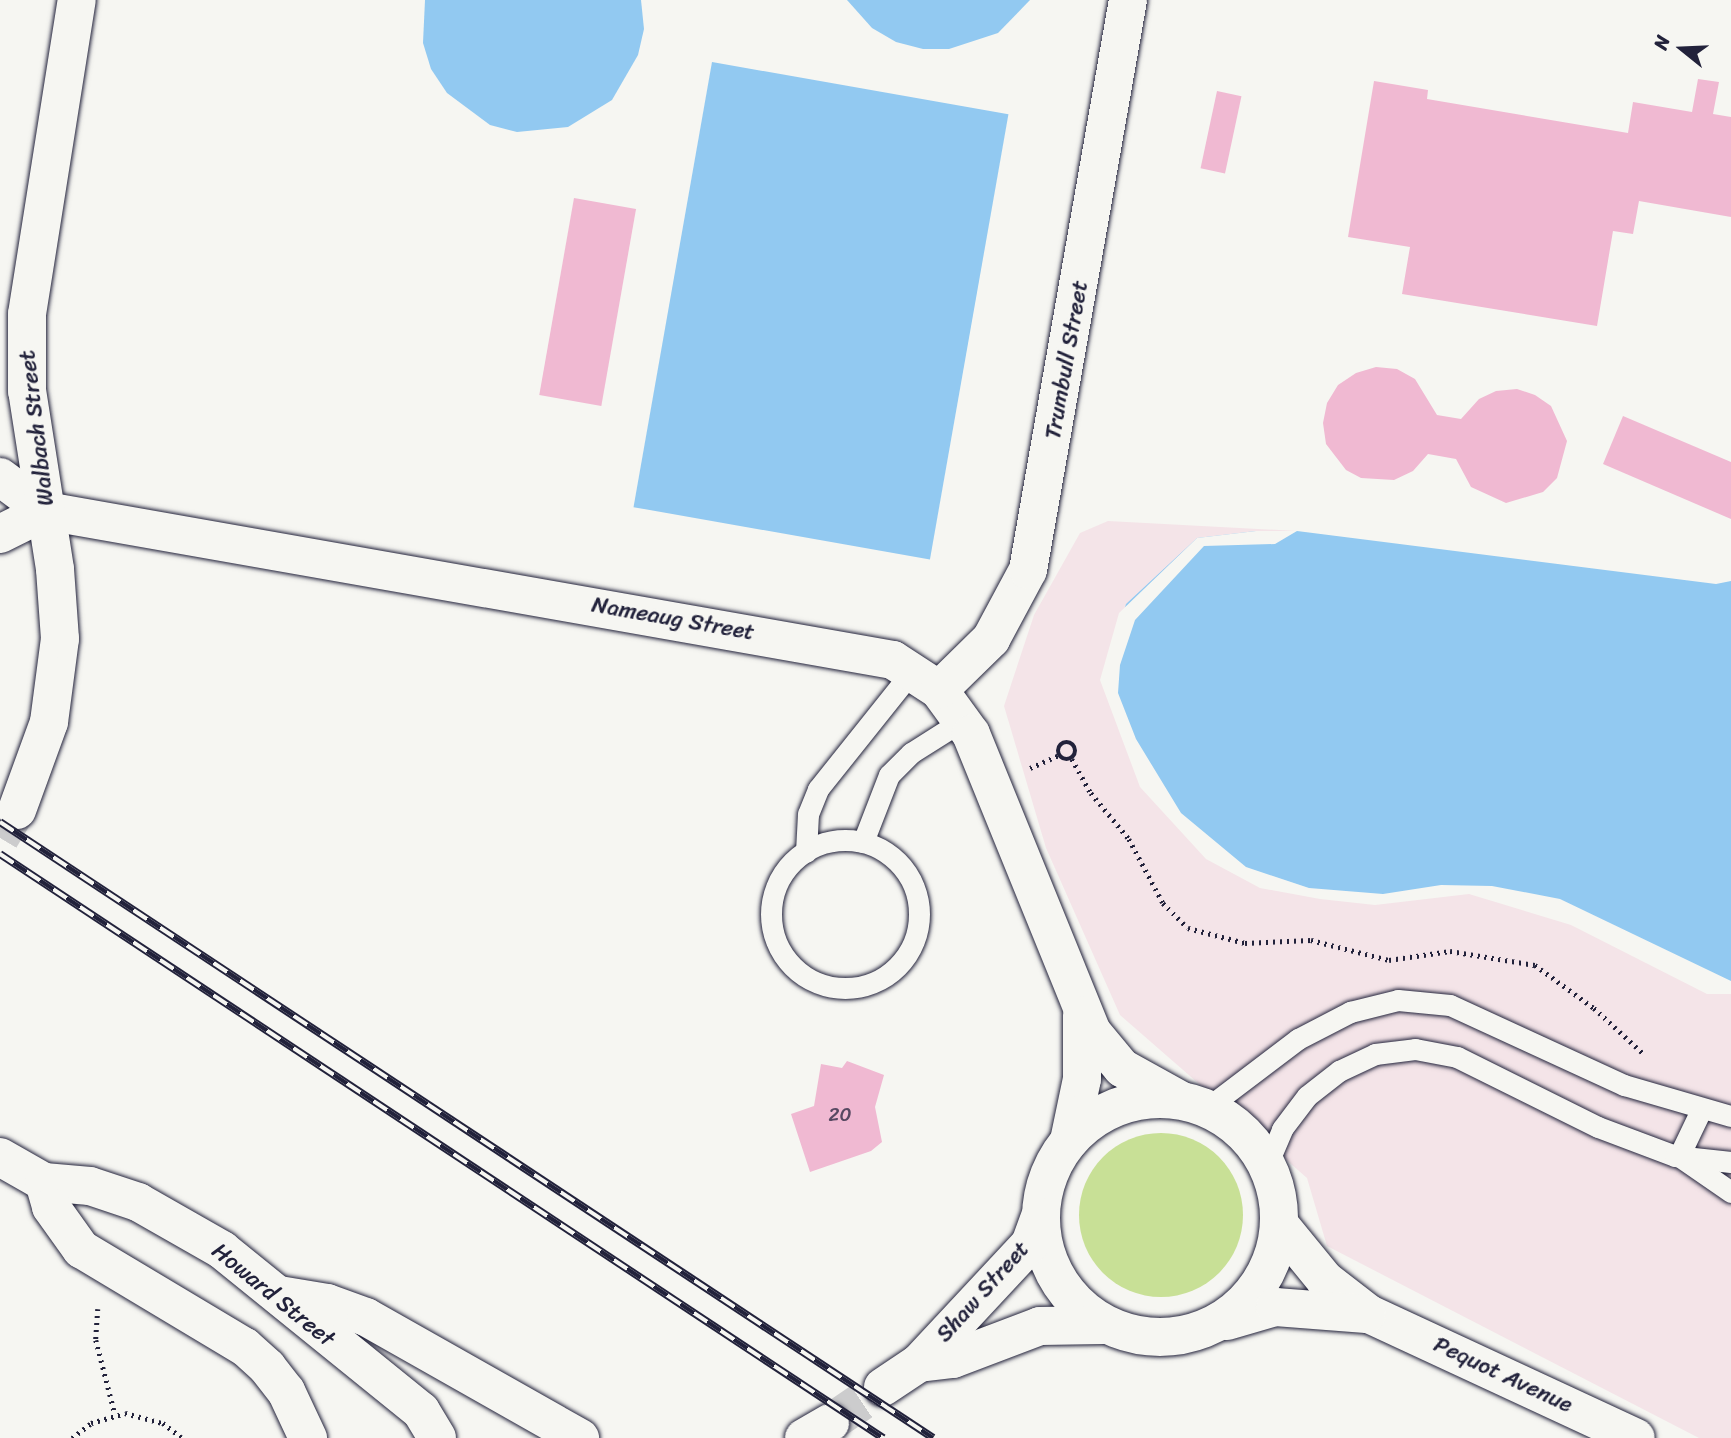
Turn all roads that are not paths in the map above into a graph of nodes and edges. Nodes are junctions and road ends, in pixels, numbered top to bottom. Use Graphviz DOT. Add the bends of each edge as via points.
graph roads {
  1 [pos="76,0"];
  2 [pos="1128,0"];
  3 [pos="0,477"];
  4 [pos="46,511"];
  5 [pos="0,534"];
  6 [pos="926,680"];
  7 [pos="963,720"];
  8 [pos="17,810"];
  9 [pos="863,842"];
  10 [pos="806,852"];
  11 [pos="1083,1015"];
  12 [pos="1194,1104"];
  13 [pos="1701,1111"];
  14 [pos="1731,1116"];
  15 [pos="1069,1140"];
  16 [pos="1679,1156"];
  17 [pos="0,1157"];
  18 [pos="1731,1162"];
  19 [pos="1267,1165"];
  20 [pos="44,1182"];
  21 [pos="1731,1192"];
  22 [pos="1040,1217"];
  23 [pos="1280,1225"];
  24 [pos="279,1295"];
  25 [pos="1369,1314"];
  26 [pos="1103,1325"];
  27 [pos="1214,1325"];
  28 [pos="919,1363"];
  29 [pos="883,1387"];
  30 [pos="308,1438"];
  31 [pos="438,1438"];
  32 [pos="580,1438"];
  33 [pos="1636,1438"];
  1 -- 4 [label="street, Walbach Street" via="27,314 27,391"];
  2 -- 6 [label="street, Trumbull Street" via="1028,570 991,639"];
  3 -- 4 [label="street"];
  4 -- 5 [label="street"];
  4 -- 6 [label="street, Nameaug Street" via="867,652"];
  4 -- 8 [label="street, Walbach Street" via="60,639 49,722"];
  6 -- 7 [label="street, Nameaug Street"];
  6 -- 10 [label="lane" via="818,789 808,814"];
  7 -- 9 [label="lane" via="911,753 889,775"];
  7 -- 11 [label="street, Nameaug Street"];
  9 -- 10 [label="lane" via="840,840"];
  9 -- 10 [label="lane" via="885,851 902,866 920,909 908,954 891,973 869,985 843,989 818,984 796,970 780,951 772,927 772,901 781,877"];
  11 -- 12 [label="street, Nameaug Street" via="1122,1068"];
  11 -- 15 [label="street, Nameaug Street" via="1082,1079"];
  12 -- 13 [label="lane" via="1350,1012 1398,1000 1450,1005 1624,1085"];
  12 -- 15 [label="street" via="1149,1098 1119,1105"];
  12 -- 19 [label="street" via="1231,1122"];
  13 -- 14 [label="lane"];
  13 -- 16 [label="lane"];
  15 -- 22 [label="street" via="1043,1189"];
  16 -- 18 [label="lane"];
  16 -- 19 [label="lane" via="1598,1127 1457,1057 1415,1049 1376,1054 1339,1071 1307,1096 1282,1129"];
  16 -- 21 [label="lane"];
  17 -- 20 [label="street, Howard Street"];
  19 -- 23 [label="street" via="1277,1194"];
  20 -- 24 [label="street, Howard Street" via="90,1186 138,1202 222,1250"];
  20 -- 30 [label="street" via="51,1207 81,1249 260,1360 286,1391"];
  22 -- 26 [label="street" via="1043,1249 1056,1280 1077,1305"];
  22 -- 28 [label="street, Shaw Street" via="1030,1244"];
  23 -- 25 [label="street, Pequot Avenue" via="1332,1287"];
  23 -- 27 [label="street" via="1274,1256 1260,1284 1240,1308"];
  24 -- 31 [label="street, Howard Street" via="421,1411"];
  24 -- 32 [label="street" via="327,1303 366,1317"];
  25 -- 27 [label="street, Pequot Avenue" via="1275,1307"];
  25 -- 33 [label="street, Pequot Avenue"];
  26 -- 27 [label="street" via="1130,1335 1159,1338"];
  26 -- 28 [label="street, Shaw Street" via="1040,1326 953,1359"];
  28 -- 29 [label="street, Shaw Street"];
}
